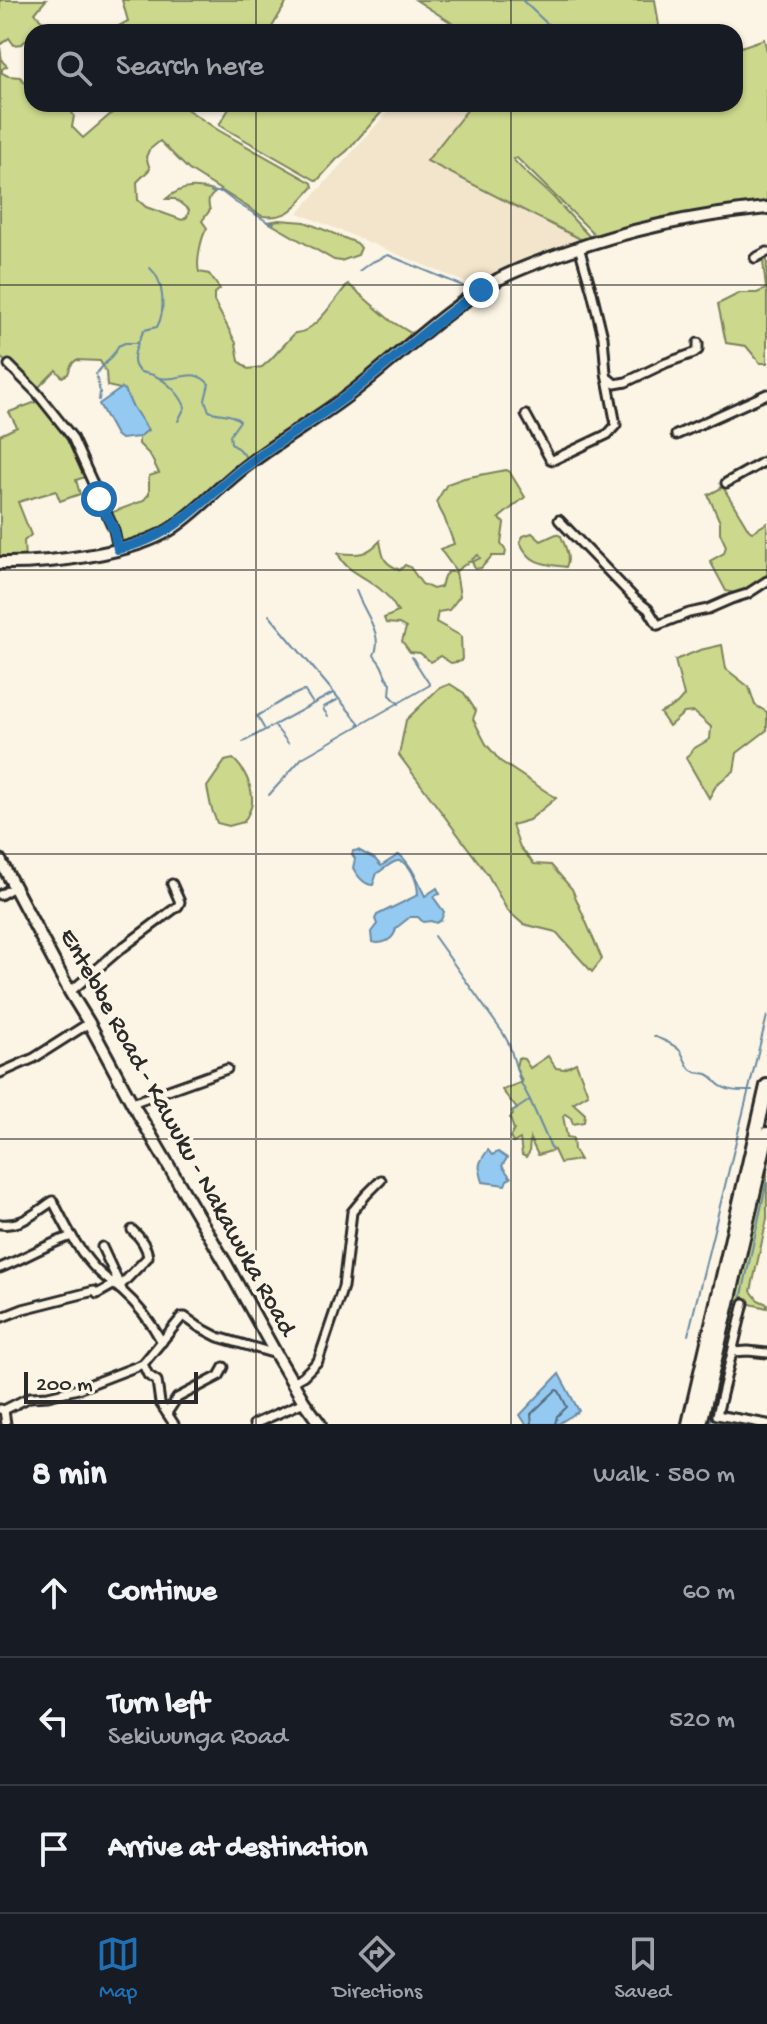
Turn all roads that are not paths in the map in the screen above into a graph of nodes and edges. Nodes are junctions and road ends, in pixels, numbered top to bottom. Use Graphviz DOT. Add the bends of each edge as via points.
graph roads {
  1 [pos="767,208"];
  2 [pos="579,247"];
  3 [pos="767,252"];
  4 [pos="755,258"];
  5 [pos="698,343"];
  6 [pos="9,365"];
  7 [pos="606,373"];
  8 [pos="767,394"];
  9 [pos="526,415"];
  10 [pos="676,435"];
  11 [pos="767,460"];
  12 [pos="726,483"];
  13 [pos="559,520"];
  14 [pos="118,549"];
  15 [pos="0,563"];
  16 [pos="767,581"];
  17 [pos="0,860"];
  18 [pos="172,884"];
  19 [pos="14,887"];
  20 [pos="0,895"];
  21 [pos="70,992"];
  22 [pos="89,1023"];
  23 [pos="227,1069"];
  24 [pos="0,1073"];
  25 [pos="767,1086"];
  26 [pos="132,1103"];
  27 [pos="767,1134"];
  28 [pos="381,1180"];
  29 [pos="0,1224"];
  30 [pos="132,1230"];
  31 [pos="72,1236"];
  32 [pos="102,1247"];
  33 [pos="0,1268"];
  34 [pos="119,1288"];
  35 [pos="744,1303"];
  36 [pos="0,1318"];
  37 [pos="162,1342"];
  38 [pos="733,1352"];
  39 [pos="767,1353"];
  40 [pos="276,1354"];
  41 [pos="143,1364"];
  42 [pos="224,1367"];
  43 [pos="292,1382"];
  44 [pos="304,1402"];
  45 [pos="2,1410"];
  46 [pos="167,1413"];
  47 [pos="747,1422"];
  48 [pos="6,1424"];
  49 [pos="174,1424"];
  50 [pos="254,1424"];
  51 [pos="320,1424"];
  52 [pos="689,1424"];
  53 [pos="700,1424"];
  54 [pos="767,1424"];
  1 -- 2 [label="main road" via="673,221"];
  2 -- 7 [label="street" via="603,337"];
  2 -- 14 [label="main road" via="487,286 353,392 249,463 170,530"];
  3 -- 4 [label="street"];
  5 -- 7 [label="street" via="694,353 626,382 613,383"];
  6 -- 14 [label="street" via="72,437"];
  7 -- 9 [label="street" via="616,425 612,432 550,459"];
  8 -- 10 [label="street"];
  11 -- 12 [label="street"];
  13 -- 16 [label="street" via="658,625 747,594"];
  14 -- 15 [label="main road"];
  17 -- 19 [label="main road, Entebbe Road - Kawuku - Nakawuka Road"];
  18 -- 21 [label="street" via="180,904"];
  19 -- 20 [label="street"];
  19 -- 21 [label="main road, Entebbe Road - Kawuku - Nakawuka Road"];
  21 -- 22 [label="main road, Entebbe Road - Kawuku - Nakawuka Road"];
  22 -- 24 [label="street"];
  22 -- 26 [label="main road, Entebbe Road - Kawuku - Nakawuka Road"];
  23 -- 26 [label="street"];
  25 -- 52 [label="highway"];
  26 -- 40 [label="main road, Entebbe Road - Kawuku - Nakawuka Road"];
  27 -- 53 [label="highway"];
  28 -- 43 [label="street" via="352,1212 343,1287 318,1361"];
  29 -- 31 [label="street" via="20,1222 53,1201"];
  30 -- 34 [label="street" via="148,1257"];
  31 -- 33 [label="street"];
  31 -- 34 [label="street"];
  32 -- 34 [label="street"];
  34 -- 36 [label="street" via="78,1294"];
  34 -- 37 [label="street"];
  35 -- 38 [label="street"];
  37 -- 40 [label="street" via="185,1317 218,1337"];
  37 -- 41 [label="street"];
  38 -- 39 [label="street"];
  38 -- 47 [label="street" via="717,1415"];
  40 -- 43 [label="main road, Entebbe Road - Kawuku - Nakawuka Road"];
  41 -- 45 [label="street"];
  41 -- 46 [label="street" via="157,1381"];
  42 -- 46 [label="street" via="219,1376 177,1398"];
  43 -- 44 [label="main road, Entebbe Road - Kawuku - Nakawuka Road"];
  44 -- 50 [label="street"];
  44 -- 51 [label="main road, Entebbe Road - Kawuku - Nakawuka Road"];
  45 -- 48 [label="street"];
  46 -- 49 [label="street"];
  47 -- 54 [label="street"];
}
